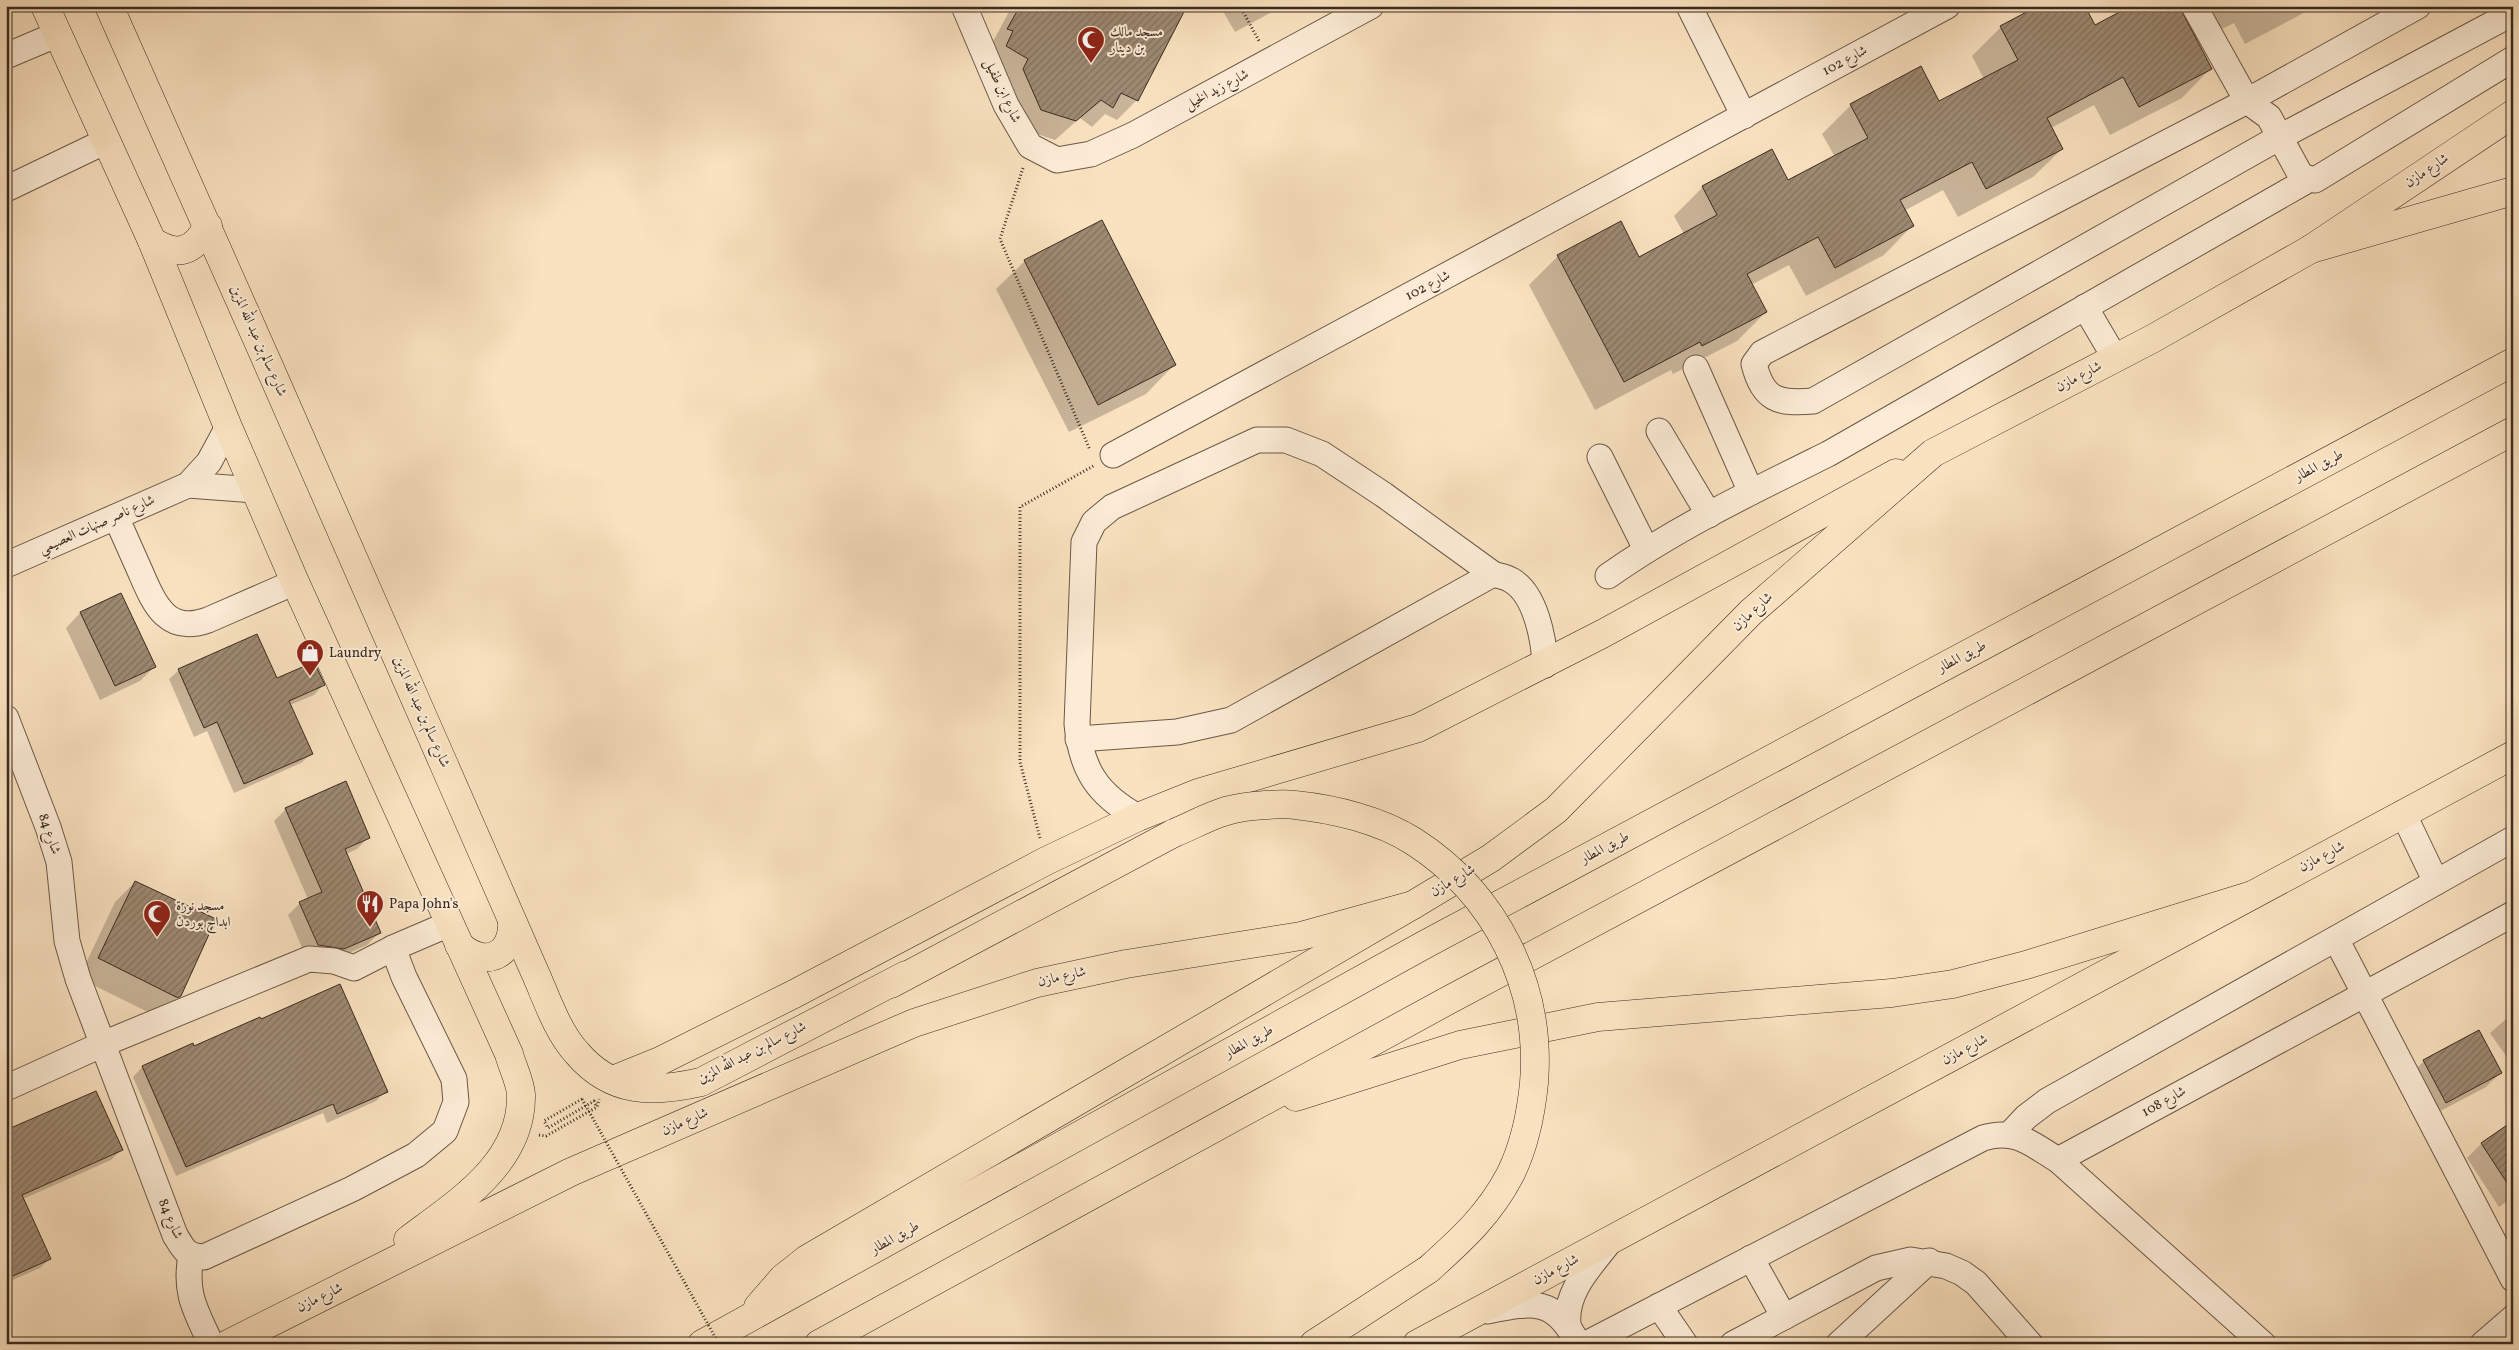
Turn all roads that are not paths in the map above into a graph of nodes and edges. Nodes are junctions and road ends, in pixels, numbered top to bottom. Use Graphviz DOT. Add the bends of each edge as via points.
graph roads {
  1 [pos="45,6"];
  2 [pos="109,6"];
  3 [pos="964,6"];
  4 [pos="1371,6"];
  5 [pos="1689,6"];
  6 [pos="1947,6"];
  7 [pos="2194,6"];
  8 [pos="2418,6"];
  9 [pos="2513,13"];
  10 [pos="58,34"];
  11 [pos="6,56"];
  12 [pos="2513,58"];
  13 [pos="2247,101"];
  14 [pos="2513,114"];
  15 [pos="1744,116"];
  16 [pos="2280,137"];
  17 [pos="106,141"];
  18 [pos="1057,160"];
  19 [pos="2308,180"];
  20 [pos="6,188"];
  21 [pos="2513,191"];
  22 [pos="208,226"];
  23 [pos="152,241"];
  24 [pos="2311,249"];
  25 [pos="2085,306"];
  26 [pos="2115,358"];
  27 [pos="2513,362"];
  28 [pos="1696,368"];
  29 [pos="228,427"];
  30 [pos="1659,431"];
  31 [pos="2513,431"];
  32 [pos="1933,453"];
  33 [pos="1112,455"];
  34 [pos="1600,457"];
  35 [pos="188,485"];
  36 [pos="255,490"];
  37 [pos="1751,492"];
  38 [pos="1709,515"];
  39 [pos="116,517"];
  40 [pos="1646,549"];
  41 [pos="6,565"];
  42 [pos="1493,574"];
  43 [pos="1608,576"];
  44 [pos="295,582"];
  45 [pos="1544,665"];
  46 [pos="6,718"];
  47 [pos="1078,740"];
  48 [pos="2513,755"];
  49 [pos="2403,813"];
  50 [pos="1138,817"];
  51 [pos="2513,839"];
  52 [pos="2436,882"];
  53 [pos="2252,895"];
  54 [pos="1413,905"];
  55 [pos="2513,914"];
  56 [pos="512,921"];
  57 [pos="454,934"];
  58 [pos="2336,939"];
  59 [pos="393,948"];
  60 [pos="906,975"];
  61 [pos="2364,993"];
  62 [pos="103,1044"];
  63 [pos="609,1078"];
  64 [pos="6,1088"];
  65 [pos="1239,1114"];
  66 [pos="2010,1134"];
  67 [pos="2058,1160"];
  68 [pos="571,1172"];
  69 [pos="1610,1241"];
  70 [pos="191,1256"];
  71 [pos="1751,1258"];
  72 [pos="1929,1261"];
  73 [pos="2513,1279"];
  74 [pos="347,1285"];
  75 [pos="1659,1306"];
  76 [pos="1476,1313"];
  77 [pos="1784,1317"];
  78 [pos="750,1318"];
  79 [pos="2513,1318"];
  80 [pos="1573,1334"];
  81 [pos="211,1344"];
  82 [pos="228,1344"];
  83 [pos="702,1344"];
  84 [pos="818,1344"];
  85 [pos="1314,1344"];
  86 [pos="1417,1344"];
  87 [pos="1586,1344"];
  88 [pos="1685,1344"];
  89 [pos="1733,1344"];
  90 [pos="1839,1344"];
  91 [pos="2030,1344"];
  92 [pos="2263,1344"];
  93 [pos="2483,1344"];
  1 -- 10 [label="main road"];
  2 -- 22 [label="main road, شارع سالم بن عبد الله المزين"];
  3 -- 18 [label="street, شارع ابن طفيل" via="1006,105 1030,146"];
  4 -- 18 [label="street, شارع زيد الخيل" via="1133,135 1091,154"];
  5 -- 15 [label="street"];
  6 -- 15 [label="street, شارع 102"];
  7 -- 13 [label="street"];
  8 -- 13 [label="street"];
  9 -- 16 [label="street"];
  10 -- 11 [label="street"];
  10 -- 17 [label="main road"];
  12 -- 19 [label="street" via="2322,178"];
  13 -- 16 [label="street" via="2269,116"];
  13 -- 16 [label="street" via="1762,353 1754,364 1758,381 1768,394 1787,403 1813,400"];
  14 -- 24 [label="main road, شارع مازن"];
  15 -- 33 [label="street, شارع 102"];
  16 -- 19 [label="street" via="2301,176"];
  17 -- 20 [label="street"];
  17 -- 23 [label="main road"];
  19 -- 25 [label="street"];
  21 -- 24 [label="main road"];
  22 -- 23 [label="main road" via="200,242 184,250 166,250"];
  22 -- 56 [label="main road, شارع سالم بن عبد الله المزين"];
  23 -- 29 [label="main road"];
  24 -- 26 [label="main road, شارع مازن"];
  25 -- 26 [label="street"];
  25 -- 37 [label="street" via="1828,454"];
  26 -- 32 [label="main road, شارع مازن"];
  27 -- 78 [label="main road, طريق المطار" via="1432,941"];
  28 -- 37 [label="street"];
  29 -- 35 [label="street, شارع ناصر صنهات العصيمي" via="209,462"];
  29 -- 36 [label="main road"];
  30 -- 38 [label="street"];
  31 -- 65 [label="main road"];
  32 -- 45 [label="main road"];
  32 -- 54 [label="main road, شارع مازن" via="1751,612 1556,810 1491,858"];
  34 -- 40 [label="street"];
  35 -- 36 [label="street, شارع ناصر صنهات العصيمي"];
  35 -- 39 [label="street, شارع ناصر صنهات العصيمي"];
  36 -- 44 [label="main road"];
  37 -- 38 [label="street"];
  38 -- 40 [label="street"];
  39 -- 41 [label="street, شارع ناصر صنهات العصيمي"];
  39 -- 44 [label="street" via="154,602 178,623 198,624"];
  40 -- 43 [label="street"];
  42 -- 45 [label="street" via="1512,581 1531,606 1542,635"];
  42 -- 47 [label="street" via="1231,720 1177,732"];
  42 -- 47 [label="street" via="1316,451 1286,440 1257,440 1112,507 1091,526 1084,542"];
  44 -- 57 [label="main road"];
  45 -- 50 [label="main road" via="1418,728 1198,793"];
  46 -- 62 [label="street, شارع 84" via="59,862 67,941"];
  47 -- 50 [label="street" via="1081,755 1095,783 1107,797"];
  48 -- 49 [label="main road, شارع مازن"];
  49 -- 52 [label="street"];
  49 -- 53 [label="main road, شارع مازن"];
  50 -- 63 [label="main road" via="1046,861 660,1061"];
  51 -- 52 [label="street"];
  52 -- 58 [label="street"];
  53 -- 65 [label="main road" via="2026,965 1953,984 1892,993 1598,1017 1460,1045"];
  53 -- 69 [label="main road, شارع مازن"];
  54 -- 68 [label="main road, شارع مازن" via="1301,936 1126,964 1037,983 914,1023"];
  54 -- 78 [label="main road" via="806,1259 783,1278"];
  55 -- 61 [label="street, شارع 108"];
  56 -- 57 [label="main road" via="513,935 507,947 496,956 482,958 469,954"];
  56 -- 63 [label="main road, شارع سالم بن عبد الله المزين" via="565,1038 578,1056"];
  57 -- 59 [label="street"];
  57 -- 74 [label="main road" via="516,1077 521,1093 518,1130 474,1190"];
  58 -- 61 [label="street"];
  58 -- 66 [label="street" via="2047,1101"];
  59 -- 62 [label="street" via="354,968 334,961 309,959"];
  59 -- 70 [label="street" via="454,1079 456,1102 445,1131 416,1155 352,1189 204,1257"];
  60 -- 63 [label="main road, شارع سالم بن عبد الله المزين" via="701,1082 650,1090 633,1088"];
  60 -- 68 [label="main road"];
  60 -- 85 [label="main road, bridge" via="1174,833 1230,810 1293,804 1355,815 1413,841 1462,880 1501,930 1526,988 1536,1051 1531,1114 1510,1174 1476,1226 1429,1269"];
  61 -- 67 [label="street, شارع 108"];
  61 -- 73 [label="street"];
  62 -- 64 [label="street"];
  62 -- 70 [label="street, شارع 84" via="175,1235"];
  65 -- 84 [label="main road"];
  66 -- 67 [label="street"];
  66 -- 71 [label="street" via="1983,1138"];
  67 -- 92 [label="street"];
  68 -- 74 [label="main road, شارع مازن"];
  69 -- 76 [label="main road, شارع مازن"];
  69 -- 80 [label="street" via="1570,1297 1567,1310"];
  70 -- 81 [label="street" via="188,1289"];
  71 -- 75 [label="street"];
  71 -- 77 [label="street"];
  72 -- 77 [label="street" via="1911,1260 1876,1268"];
  72 -- 90 [label="street"];
  72 -- 91 [label="street" via="1946,1266 1976,1283"];
  74 -- 82 [label="main road, شارع مازن"];
  75 -- 87 [label="street"];
  75 -- 88 [label="street"];
  76 -- 80 [label="street" via="1535,1305 1560,1314"];
  76 -- 86 [label="main road, شارع مازن"];
  77 -- 89 [label="street"];
  78 -- 83 [label="main road, طريق المطار"];
  79 -- 93 [label="street"];
}
